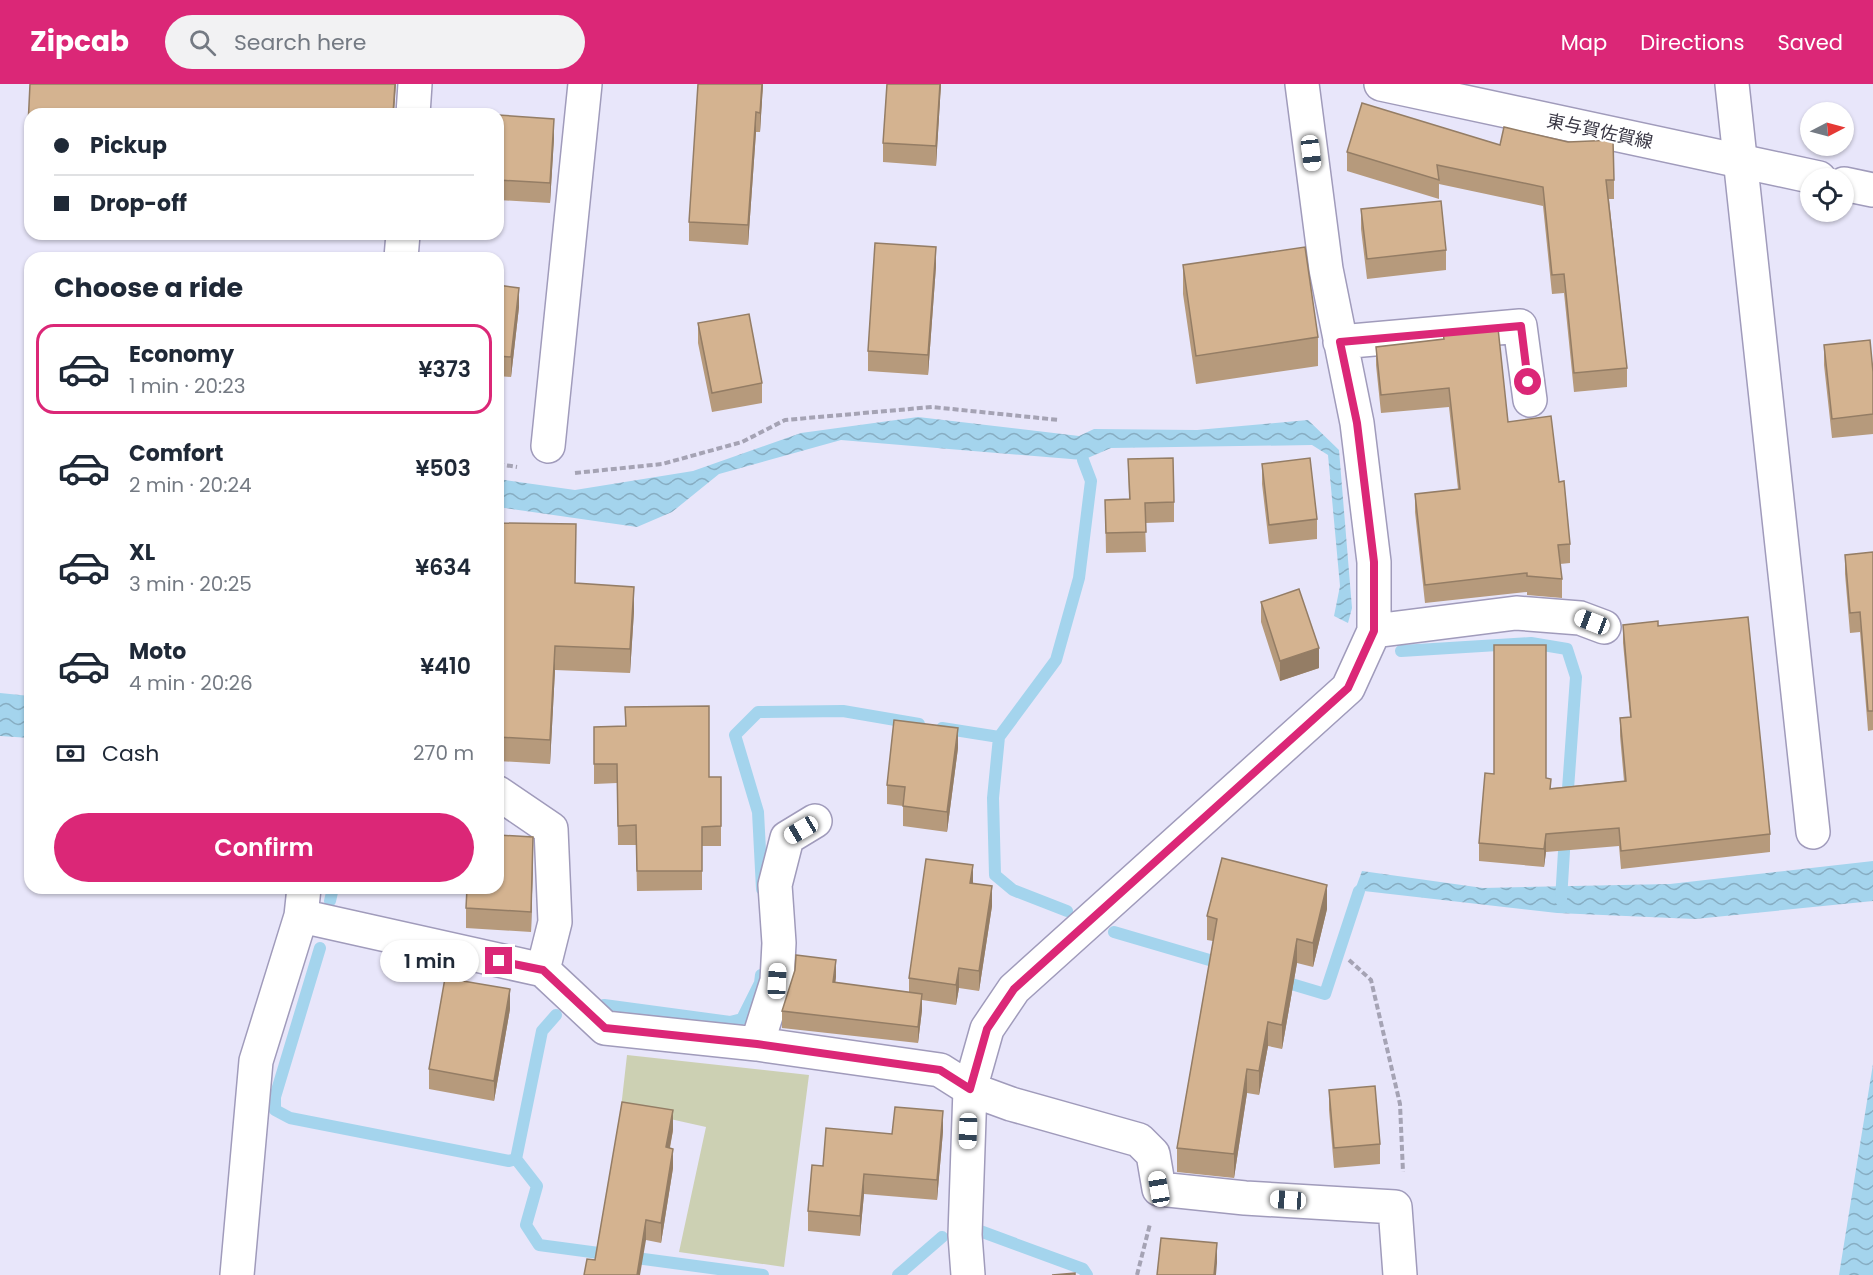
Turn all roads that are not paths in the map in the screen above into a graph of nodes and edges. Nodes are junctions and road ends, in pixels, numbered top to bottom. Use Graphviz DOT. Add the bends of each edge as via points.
graph roads {
  1 [pos="415,84"];
  2 [pos="585,84"];
  3 [pos="1302,84"];
  4 [pos="1381,84"];
  5 [pos="1732,84"];
  6 [pos="413,108"];
  7 [pos="1740,162"];
  8 [pos="1800,174"];
  9 [pos="1854,186"];
  10 [pos="1873,190"];
  11 [pos="1340,342"];
  12 [pos="1530,400"];
  13 [pos="548,446"];
  14 [pos="1604,627"];
  15 [pos="1374,631"];
  16 [pos="504,797"];
  17 [pos="815,821"];
  18 [pos="1813,832"];
  19 [pos="303,902"];
  20 [pos="543,970"];
  21 [pos="757,1044"];
  22 [pos="970,1089"];
  23 [pos="237,1275"];
  24 [pos="968,1275"];
  25 [pos="1400,1275"];
  1 -- 6 [label="street"];
  2 -- 13 [label="street"];
  3 -- 11 [label="street" via="1326,269"];
  4 -- 7 [label="street, 東与賀佐賀線"];
  5 -- 7 [label="street"];
  7 -- 8 [label="street, 東与賀佐賀線"];
  7 -- 18 [label="street"];
  9 -- 10 [label="street"];
  11 -- 12 [label="street" via="1521,326"];
  11 -- 15 [label="street" via="1357,423 1374,562"];
  14 -- 15 [label="street" via="1580,618 1516,613"];
  15 -- 22 [label="street" via="1348,688 1014,989 987,1029"];
  16 -- 20 [label="street" via="550,829 555,922"];
  17 -- 21 [label="street" via="787,838 775,885 777,981"];
  19 -- 20 [label="street"];
  19 -- 23 [label="street" via="256,1061"];
  20 -- 21 [label="street" via="605,1028"];
  21 -- 22 [label="street" via="940,1070"];
  22 -- 24 [label="street" via="965,1235"];
  22 -- 25 [label="street" via="1139,1140 1153,1154 1159,1189 1395,1207"];
}
